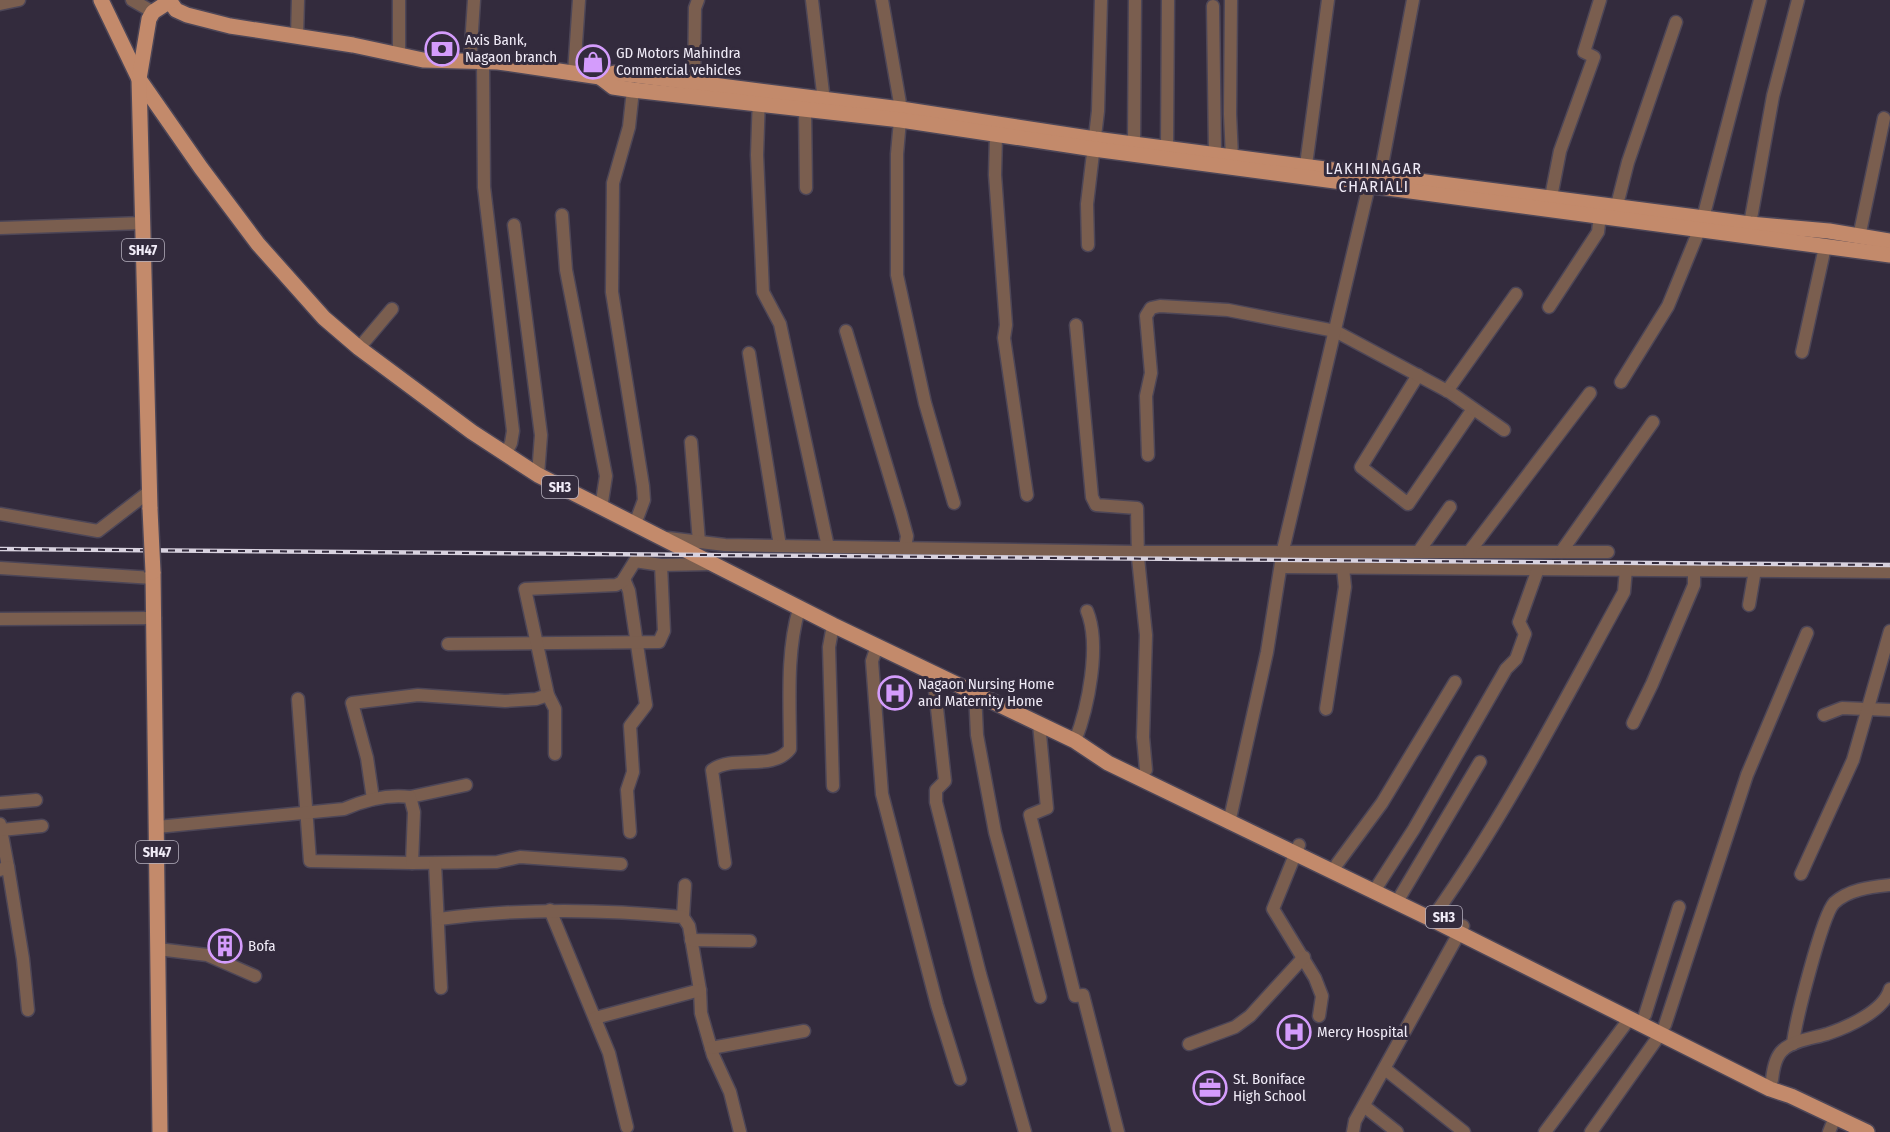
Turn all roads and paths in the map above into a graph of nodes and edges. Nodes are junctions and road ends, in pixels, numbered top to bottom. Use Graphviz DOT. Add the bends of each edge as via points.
graph roads {
  1 [pos="20,0"];
  2 [pos="101,0"];
  3 [pos="132,0"];
  4 [pos="170,0"];
  5 [pos="298,0"];
  6 [pos="399,0"];
  7 [pos="474,0"];
  8 [pos="579,0"];
  9 [pos="698,0"];
  10 [pos="812,0"];
  11 [pos="882,0"];
  12 [pos="1101,0"];
  13 [pos="1135,0"];
  14 [pos="1168,0"];
  15 [pos="1231,0"];
  16 [pos="1328,0"];
  17 [pos="1413,0"];
  18 [pos="1600,0"];
  19 [pos="1760,0"];
  20 [pos="1798,0"];
  21 [pos="0,4"];
  22 [pos="1213,6"];
  23 [pos="153,12"];
  24 [pos="1676,22"];
  25 [pos="297,36"];
  26 [pos="399,55"];
  27 [pos="477,61"];
  28 [pos="574,73"];
  29 [pos="600,77"];
  30 [pos="139,79"];
  31 [pos="694,83"];
  32 [pos="633,90"];
  33 [pos="759,99"];
  34 [pos="824,101"];
  35 [pos="805,109"];
  36 [pos="901,115"];
  37 [pos="1884,118"];
  38 [pos="996,136"];
  39 [pos="1134,143"];
  40 [pos="1095,144"];
  41 [pos="1167,148"];
  42 [pos="1215,154"];
  43 [pos="1232,157"];
  44 [pos="1306,165"];
  45 [pos="1374,178"];
  46 [pos="806,188"];
  47 [pos="1551,197"];
  48 [pos="1617,205"];
  49 [pos="562,215"];
  50 [pos="1600,215"];
  51 [pos="143,223"];
  52 [pos="1702,223"];
  53 [pos="1750,224"];
  54 [pos="514,225"];
  55 [pos="0,228"];
  56 [pos="1859,237"];
  57 [pos="1890,241"];
  58 [pos="1088,245"];
  59 [pos="1825,247"];
  60 [pos="1890,255"];
  61 [pos="1516,294"];
  62 [pos="1549,307"];
  63 [pos="392,309"];
  64 [pos="1076,325"];
  65 [pos="1335,331"];
  66 [pos="846,332"];
  67 [pos="359,348"];
  68 [pos="1802,352"];
  69 [pos="749,353"];
  70 [pos="1418,375"];
  71 [pos="1621,382"];
  72 [pos="1447,391"];
  73 [pos="1590,393"];
  74 [pos="1473,409"];
  75 [pos="1653,422"];
  76 [pos="1504,430"];
  77 [pos="691,442"];
  78 [pos="505,455"];
  79 [pos="1148,455"];
  80 [pos="538,475"];
  81 [pos="150,491"];
  82 [pos="1027,495"];
  83 [pos="954,502"];
  84 [pos="1450,507"];
  85 [pos="601,508"];
  86 [pos="0,513"];
  87 [pos="635,524"];
  88 [pos="661,537"];
  89 [pos="699,542"];
  90 [pos="780,546"];
  91 [pos="828,547"];
  92 [pos="905,548"];
  93 [pos="1283,550"];
  94 [pos="1419,551"];
  95 [pos="1138,552"];
  96 [pos="1469,552"];
  97 [pos="1561,552"];
  98 [pos="1608,552"];
  99 [pos="711,564"];
  100 [pos="661,565"];
  101 [pos="1282,567"];
  102 [pos="0,568"];
  103 [pos="1343,568"];
  104 [pos="1538,569"];
  105 [pos="1626,569"];
  106 [pos="1694,570"];
  107 [pos="1755,570"];
  108 [pos="1890,572"];
  109 [pos="153,575"];
  110 [pos="624,579"];
  111 [pos="1749,605"];
  112 [pos="799,609"];
  113 [pos="1087,611"];
  114 [pos="154,618"];
  115 [pos="0,619"];
  116 [pos="833,625"];
  117 [pos="1890,631"];
  118 [pos="1807,633"];
  119 [pos="637,643"];
  120 [pos="448,644"];
  121 [pos="536,644"];
  122 [pos="877,646"];
  123 [pos="933,672"];
  124 [pos="1455,682"];
  125 [pos="975,692"];
  126 [pos="548,695"];
  127 [pos="298,699"];
  128 [pos="1326,709"];
  129 [pos="1867,710"];
  130 [pos="1890,710"];
  131 [pos="1824,716"];
  132 [pos="1633,723"];
  133 [pos="1039,724"];
  134 [pos="1075,741"];
  135 [pos="1092,750"];
  136 [pos="555,754"];
  137 [pos="1480,762"];
  138 [pos="1146,770"];
  139 [pos="466,785"];
  140 [pos="833,786"];
  141 [pos="410,797"];
  142 [pos="373,799"];
  143 [pos="36,800"];
  144 [pos="0,803"];
  145 [pos="304,813"];
  146 [pos="1231,818"];
  147 [pos="42,825"];
  148 [pos="157,826"];
  149 [pos="1,827"];
  150 [pos="630,832"];
  151 [pos="1297,850"];
  152 [pos="412,862"];
  153 [pos="435,863"];
  154 [pos="725,863"];
  155 [pos="621,864"];
  156 [pos="1337,864"];
  157 [pos="4,869"];
  158 [pos="1801,874"];
  159 [pos="685,885"];
  160 [pos="1378,885"];
  161 [pos="1890,885"];
  162 [pos="1401,895"];
  163 [pos="1679,907"];
  164 [pos="550,910"];
  165 [pos="1436,913"];
  166 [pos="683,917"];
  167 [pos="439,919"];
  168 [pos="1461,930"];
  169 [pos="691,940"];
  170 [pos="750,941"];
  171 [pos="158,949"];
  172 [pos="1304,957"];
  173 [pos="255,976"];
  174 [pos="441,988"];
  175 [pos="1890,989"];
  176 [pos="700,990"];
  177 [pos="1040,997"];
  178 [pos="28,1010"];
  179 [pos="1319,1016"];
  180 [pos="1637,1017"];
  181 [pos="595,1018"];
  182 [pos="1663,1029"];
  183 [pos="804,1031"];
  184 [pos="1189,1044"];
  185 [pos="1793,1044"];
  186 [pos="711,1048"];
  187 [pos="1385,1069"];
  188 [pos="960,1079"];
  189 [pos="1772,1080"];
  190 [pos="1791,1096"];
  191 [pos="1364,1106"];
  192 [pos="1835,1117"];
  193 [pos="627,1127"];
  194 [pos="160,1132"];
  195 [pos="740,1132"];
  196 [pos="1025,1132"];
  197 [pos="1118,1132"];
  198 [pos="1353,1132"];
  199 [pos="1397,1132"];
  200 [pos="1464,1132"];
  201 [pos="1545,1132"];
  202 [pos="1591,1132"];
  203 [pos="1829,1132"];
  204 [pos="1866,1132"];
  1 -- 21 [label="street"];
  2 -- 30 [label="main road, SH3"];
  3 -- 23 [label="street"];
  4 -- 23 [label="main road"];
  4 -- 25 [label="main road" via="176,10 187,15"];
  5 -- 25 [label="street"];
  6 -- 26 [label="street"];
  7 -- 27 [label="street"];
  8 -- 28 [label="street"];
  9 -- 31 [label="street"];
  10 -- 34 [label="street"];
  11 -- 36 [label="street"];
  12 -- 40 [label="street"];
  13 -- 39 [label="street"];
  14 -- 41 [label="street"];
  15 -- 43 [label="street"];
  16 -- 44 [label="street"];
  17 -- 45 [label="street"];
  18 -- 47 [label="street" via="1584,52 1593,57 1560,151"];
  19 -- 52 [label="street"];
  20 -- 53 [label="street" via="1773,96"];
  22 -- 42 [label="street"];
  23 -- 30 [label="main road, SH47" via="146,28"];
  24 -- 48 [label="street"];
  25 -- 26 [label="main road"];
  26 -- 27 [label="main road" via="423,60"];
  27 -- 28 [label="main road"];
  27 -- 78 [label="street" via="485,199 513,432"];
  28 -- 29 [label="main road"];
  29 -- 31 [label="main road" via="615,73"];
  29 -- 32 [label="main road" via="613,87"];
  30 -- 51 [label="main road, SH47"];
  30 -- 67 [label="main road, SH3" via="258,244 324,318"];
  31 -- 33 [label="main road"];
  32 -- 33 [label="main road"];
  32 -- 87 [label="street" via="630,128 613,183 611,220 612,292 644,486 644,500"];
  33 -- 34 [label="main road"];
  33 -- 35 [label="main road"];
  33 -- 91 [label="street" via="757,155 763,292 780,324"];
  34 -- 36 [label="main road"];
  35 -- 36 [label="main road"];
  35 -- 46 [label="street"];
  36 -- 38 [label="main road"];
  36 -- 40 [label="main road"];
  36 -- 83 [label="street" via="897,275 923,392"];
  37 -- 56 [label="street"];
  38 -- 40 [label="main road"];
  38 -- 82 [label="street" via="1004,338"];
  39 -- 40 [label="main road"];
  39 -- 41 [label="main road"];
  40 -- 45 [label="main road"];
  40 -- 58 [label="street" via="1087,204"];
  41 -- 42 [label="main road"];
  42 -- 43 [label="main road"];
  43 -- 44 [label="main road"];
  44 -- 45 [label="main road"];
  45 -- 47 [label="main road"];
  45 -- 50 [label="main road"];
  45 -- 65 [label="street"];
  47 -- 48 [label="main road"];
  48 -- 52 [label="main road"];
  49 -- 85 [label="street" via="566,270 606,476"];
  50 -- 52 [label="main road"];
  50 -- 62 [label="street" via="1598,232"];
  51 -- 55 [label="street"];
  51 -- 81 [label="main road, SH47"];
  52 -- 53 [label="main road"];
  52 -- 59 [label="main road"];
  52 -- 71 [label="street" via="1668,306"];
  53 -- 56 [label="main road"];
  54 -- 80 [label="street" via="541,435"];
  56 -- 57 [label="main road"];
  59 -- 60 [label="main road"];
  59 -- 68 [label="street"];
  61 -- 72 [label="street"];
  63 -- 67 [label="street"];
  64 -- 95 [label="street" via="1092,497 1096,506 1137,508"];
  65 -- 70 [label="street"];
  65 -- 79 [label="street" via="1228,310 1151,308 1146,316 1151,373 1146,396"];
  65 -- 93 [label="street"];
  66 -- 92 [label="street" via="901,514 907,536"];
  67 -- 78 [label="main road, SH3"];
  69 -- 90 [label="street"];
  70 -- 72 [label="street"];
  70 -- 74 [label="street" via="1361,467 1407,504"];
  72 -- 74 [label="street"];
  73 -- 96 [label="street"];
  74 -- 76 [label="street"];
  75 -- 97 [label="street"];
  77 -- 89 [label="street"];
  78 -- 80 [label="main road, SH3"];
  80 -- 85 [label="main road, SH3"];
  81 -- 86 [label="street" via="98,531"];
  81 -- 109 [label="main road, SH47, bridge"];
  84 -- 94 [label="street"];
  85 -- 87 [label="main road, SH3"];
  87 -- 88 [label="main road, SH3"];
  88 -- 89 [label="street"];
  88 -- 99 [label="main road, SH3"];
  89 -- 90 [label="street"];
  90 -- 91 [label="street"];
  91 -- 92 [label="street"];
  92 -- 95 [label="street"];
  93 -- 94 [label="street"];
  93 -- 95 [label="street"];
  93 -- 101 [label="street"];
  94 -- 96 [label="street"];
  95 -- 138 [label="street" via="1146,635"];
  96 -- 97 [label="street"];
  97 -- 98 [label="street"];
  99 -- 100 [label="street"];
  99 -- 112 [label="main road, SH3"];
  100 -- 110 [label="street" via="634,561"];
  100 -- 119 [label="street" via="664,631 659,642"];
  101 -- 103 [label="street"];
  101 -- 146 [label="street"];
  102 -- 109 [label="street"];
  103 -- 104 [label="street"];
  103 -- 128 [label="street" via="1345,587"];
  104 -- 105 [label="street"];
  104 -- 160 [label="street" via="1519,622 1525,634 1516,659 1506,669"];
  105 -- 106 [label="street"];
  105 -- 165 [label="street" via="1624,592 1548,733 1478,853"];
  106 -- 107 [label="street"];
  106 -- 132 [label="street" via="1694,585"];
  107 -- 108 [label="street"];
  107 -- 111 [label="street"];
  109 -- 114 [label="main road, SH47"];
  110 -- 119 [label="street"];
  110 -- 121 [label="street" via="616,585 525,589"];
  112 -- 116 [label="main road, SH3"];
  112 -- 154 [label="street" via="789,686 790,749 785,756 720,764 712,770"];
  113 -- 134 [label="street" via="1092,652 1090,688"];
  114 -- 115 [label="street"];
  114 -- 148 [label="main road, SH47"];
  116 -- 122 [label="main road, SH3"];
  116 -- 140 [label="street" via="829,648"];
  117 -- 129 [label="street"];
  118 -- 182 [label="street" via="1747,775"];
  119 -- 121 [label="street"];
  119 -- 150 [label="street" via="646,705 630,726"];
  120 -- 121 [label="street"];
  121 -- 126 [label="street"];
  122 -- 123 [label="main road, SH3"];
  122 -- 188 [label="street" via="872,661 882,794"];
  123 -- 125 [label="main road, SH3"];
  123 -- 196 [label="street" via="945,781 936,790 936,802"];
  124 -- 156 [label="street" via="1382,803"];
  125 -- 133 [label="main road, SH3"];
  125 -- 177 [label="street" via="976,735 994,832"];
  126 -- 136 [label="street" via="555,709"];
  126 -- 142 [label="street" via="505,701 418,695 352,703"];
  127 -- 145 [label="street"];
  129 -- 130 [label="street"];
  129 -- 131 [label="street" via="1842,708"];
  129 -- 158 [label="street" via="1853,760"];
  133 -- 134 [label="main road, SH3"];
  133 -- 197 [label="street" via="1047,808 1030,815 1070,979 1075,996 1083,995"];
  134 -- 135 [label="main road, SH3"];
  135 -- 138 [label="main road, SH3" via="1111,753"];
  135 -- 146 [label="main road, SH3" via="1108,763"];
  137 -- 162 [label="street"];
  138 -- 146 [label="main road, SH3"];
  139 -- 141 [label="street"];
  141 -- 142 [label="street"];
  141 -- 152 [label="street" via="414,812"];
  142 -- 145 [label="street" via="344,809"];
  143 -- 144 [label="street"];
  145 -- 148 [label="street"];
  145 -- 152 [label="street" via="310,861"];
  146 -- 151 [label="main road, SH3"];
  147 -- 149 [label="street"];
  148 -- 171 [label="main road, SH47"];
  149 -- 157 [label="street"];
  151 -- 156 [label="main road, SH3"];
  151 -- 168 [label="main road, SH3"];
  151 -- 172 [label="street" via="1273,909"];
  152 -- 153 [label="street"];
  153 -- 155 [label="street" via="497,862 520,857"];
  153 -- 167 [label="street"];
  156 -- 160 [label="main road, SH3"];
  157 -- 178 [label="street" via="23,959"];
  159 -- 166 [label="street"];
  160 -- 162 [label="main road, SH3"];
  161 -- 185 [label="street" via="1845,895 1827,914"];
  162 -- 165 [label="main road, SH3"];
  163 -- 180 [label="street"];
  164 -- 166 [label="street"];
  164 -- 167 [label="street" via="488,912"];
  164 -- 181 [label="street"];
  165 -- 168 [label="main road, SH3"];
  166 -- 169 [label="street"];
  167 -- 174 [label="street"];
  168 -- 180 [label="main road, SH3"];
  168 -- 187 [label="street"];
  169 -- 170 [label="street"];
  169 -- 176 [label="street"];
  171 -- 173 [label="street" via="207,955"];
  171 -- 194 [label="main road, SH47"];
  172 -- 179 [label="street" via="1322,996"];
  172 -- 184 [label="street" via="1250,1016 1235,1027"];
  175 -- 185 [label="street" via="1875,1009 1830,1033"];
  176 -- 181 [label="street"];
  176 -- 186 [label="street" via="701,1013"];
  180 -- 182 [label="main road, SH3"];
  180 -- 201 [label="street"];
  181 -- 193 [label="street" via="609,1053"];
  182 -- 189 [label="main road, SH3"];
  182 -- 190 [label="main road, SH3" via="1770,1089"];
  182 -- 202 [label="street"];
  183 -- 186 [label="street"];
  185 -- 189 [label="street" via="1782,1050"];
  186 -- 195 [label="street" via="730,1092"];
  187 -- 191 [label="street"];
  187 -- 200 [label="street"];
  189 -- 190 [label="main road, SH3"];
  190 -- 192 [label="main road, SH3"];
  191 -- 198 [label="street"];
  191 -- 199 [label="street"];
  192 -- 203 [label="street"];
  192 -- 204 [label="main road, SH3"];
}
